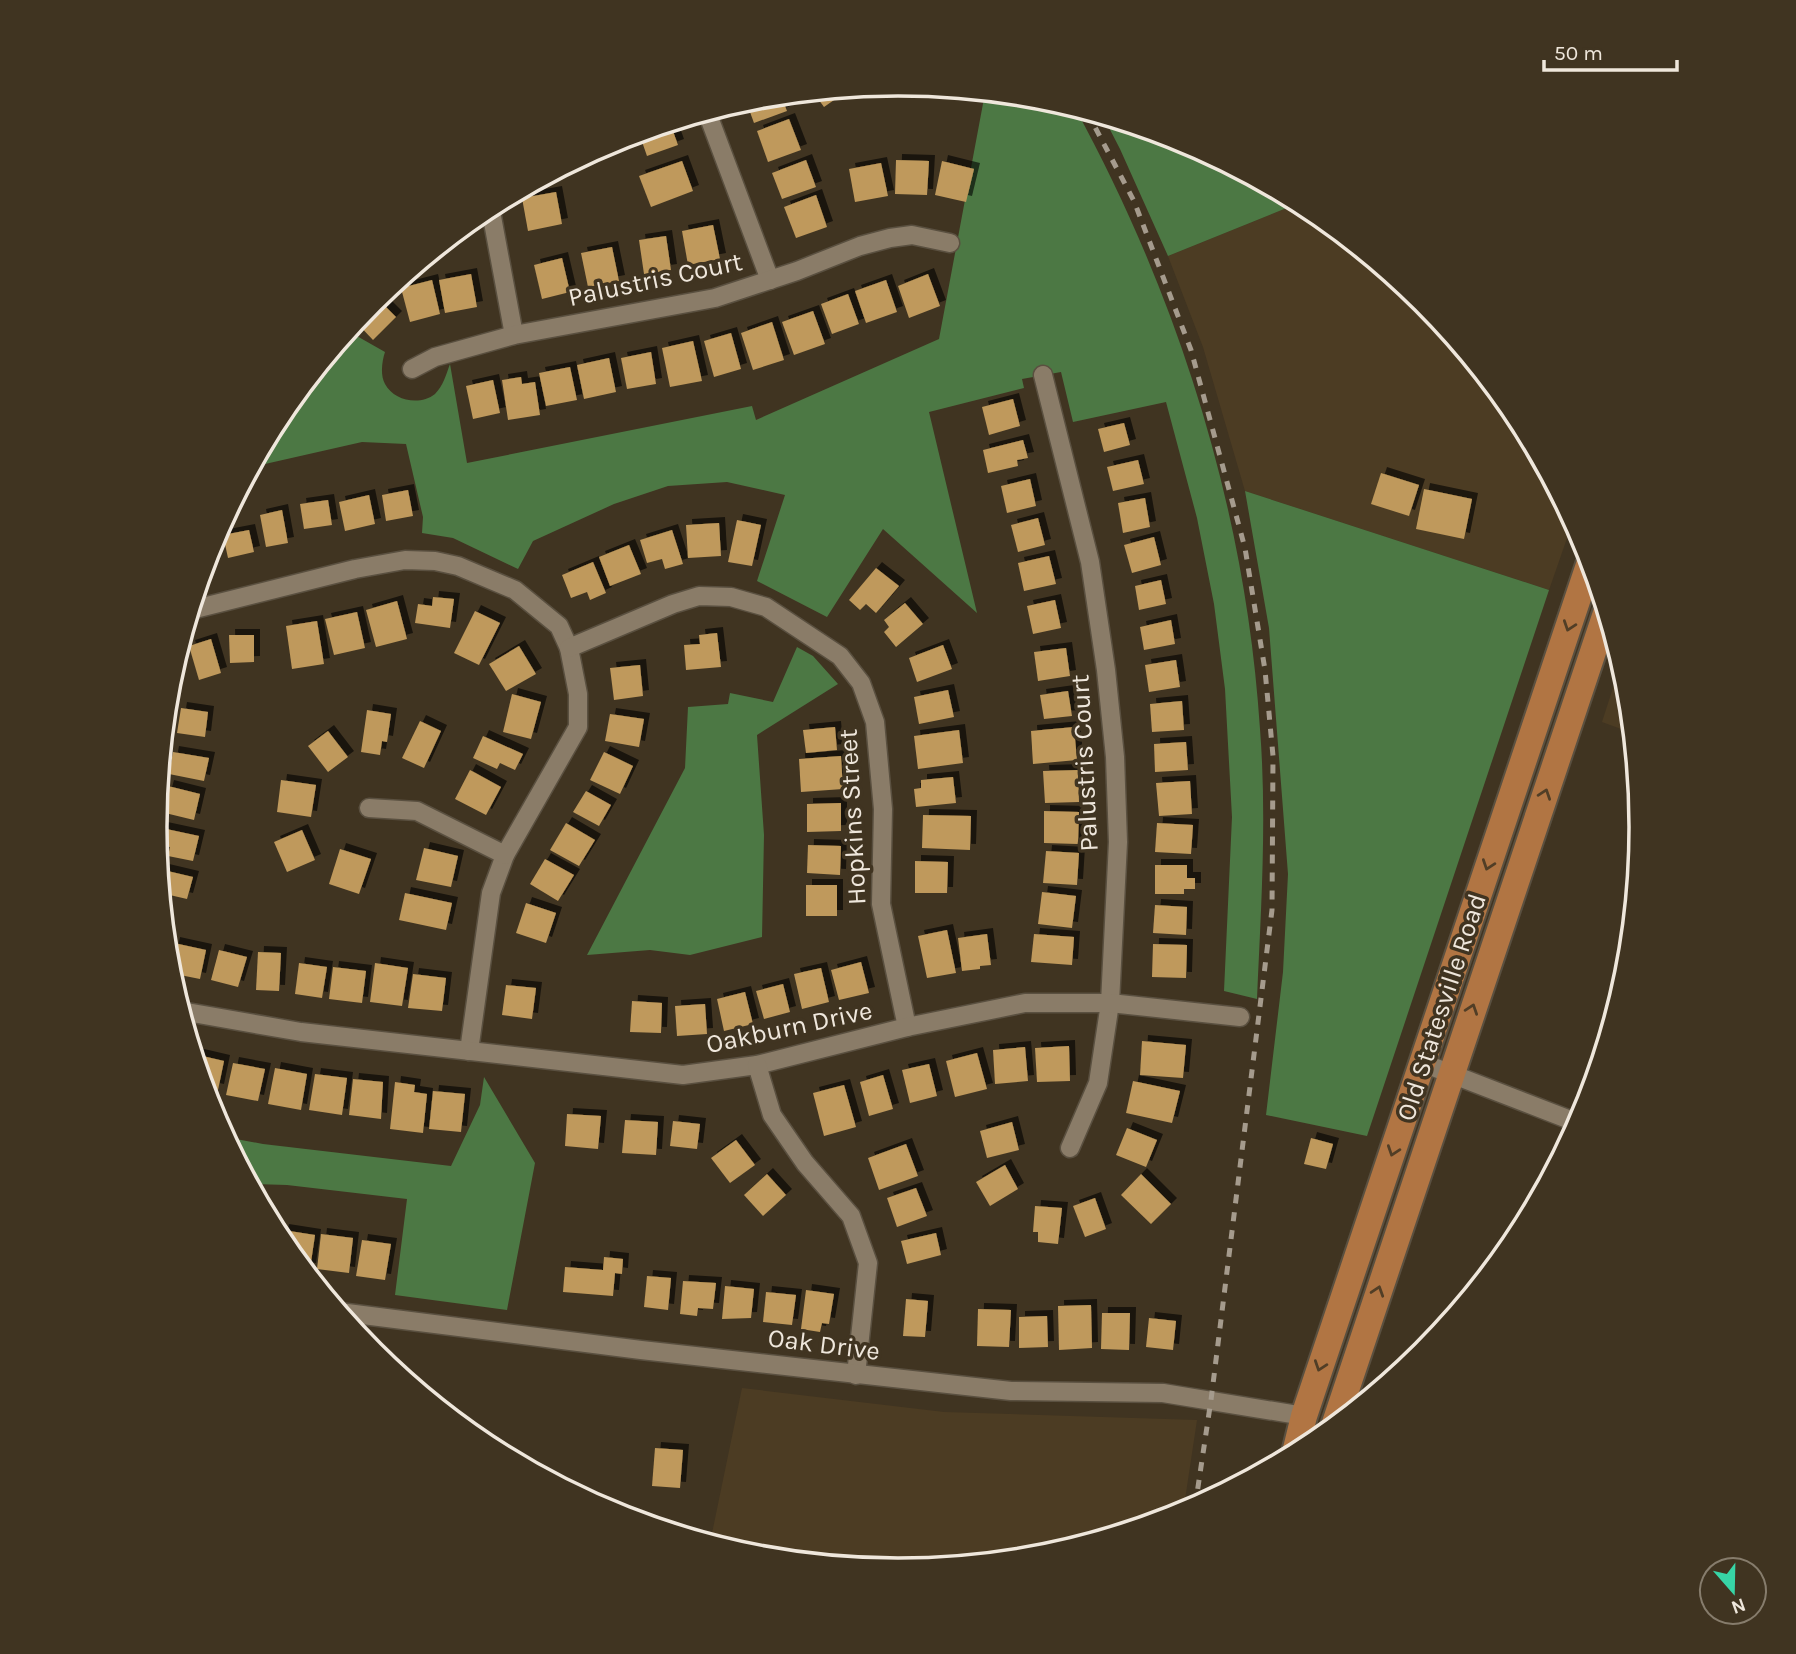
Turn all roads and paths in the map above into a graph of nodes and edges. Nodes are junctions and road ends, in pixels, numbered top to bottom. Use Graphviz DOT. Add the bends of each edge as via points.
graph roads {
  1 [pos="710,121"];
  2 [pos="492,219"];
  3 [pos="950,243"];
  4 [pos="770,280"];
  5 [pos="514,335"];
  6 [pos="412,369"];
  7 [pos="1043,375"];
  8 [pos="1585,578"];
  9 [pos="201,607"];
  10 [pos="1601,628"];
  11 [pos="569,648"];
  12 [pos="369,808"];
  13 [pos="505,855"];
  14 [pos="1110,1003"];
  15 [pos="191,1013"];
  16 [pos="1240,1017"];
  17 [pos="907,1027"];
  18 [pos="469,1051"];
  19 [pos="1423,1063"];
  20 [pos="757,1065"];
  21 [pos="1450,1074"];
  22 [pos="1567,1119"];
  23 [pos="1070,1148"];
  24 [pos="353,1314"];
  25 [pos="856,1375"];
  26 [pos="1339,1410"];
  27 [pos="1304,1416"];
  28 [pos="1299,1438"];
  1 -- 4 [label="street"];
  2 -- 5 [label="street"];
  3 -- 4 [label="street, Palustris Court" via="912,235 890,238"];
  4 -- 5 [label="street, Palustris Court" via="715,298"];
  5 -- 6 [label="street, Palustris Court" via="435,357"];
  7 -- 14 [label="street, Palustris Court" via="1090,562 1106,670 1118,842"];
  8 -- 19 [label="main road, Old Statesville Road, one-way"];
  9 -- 11 [label="street" via="355,569 405,560 435,561 515,590 559,626"];
  21 -- 10 [label="main road, Old Statesville Road, one-way"];
  11 -- 13 [label="street" via="578,694 578,727"];
  11 -- 17 [label="street, Hopkins Street" via="699,596 731,597 766,607 840,656 861,683 875,722 883,809 881,904"];
  12 -- 13 [label="street" via="417,811"];
  13 -- 18 [label="street" via="491,893"];
  14 -- 16 [label="street, Oakburn Drive"];
  14 -- 17 [label="street, Oakburn Drive" via="1025,1003"];
  14 -- 23 [label="street, Palustris Court" via="1098,1083"];
  15 -- 18 [label="street, Oakburn Drive" via="301,1032"];
  17 -- 20 [label="street, Oakburn Drive"];
  18 -- 20 [label="street, Oakburn Drive" via="683,1075"];
  19 -- 21 [label="street"];
  19 -- 27 [label="main road, Old Statesville Road, one-way"];
  20 -- 25 [label="street" via="772,1115 805,1163 851,1216 868,1263"];
  21 -- 22 [label="street"];
  26 -- 21 [label="main road, Old Statesville Road, one-way"];
  24 -- 25 [label="street, Oak Drive"];
  25 -- 27 [label="street, Oak Drive" via="1012,1391 1163,1393"];
  27 -- 28 [label="main road, Old Statesville Road"];
}
